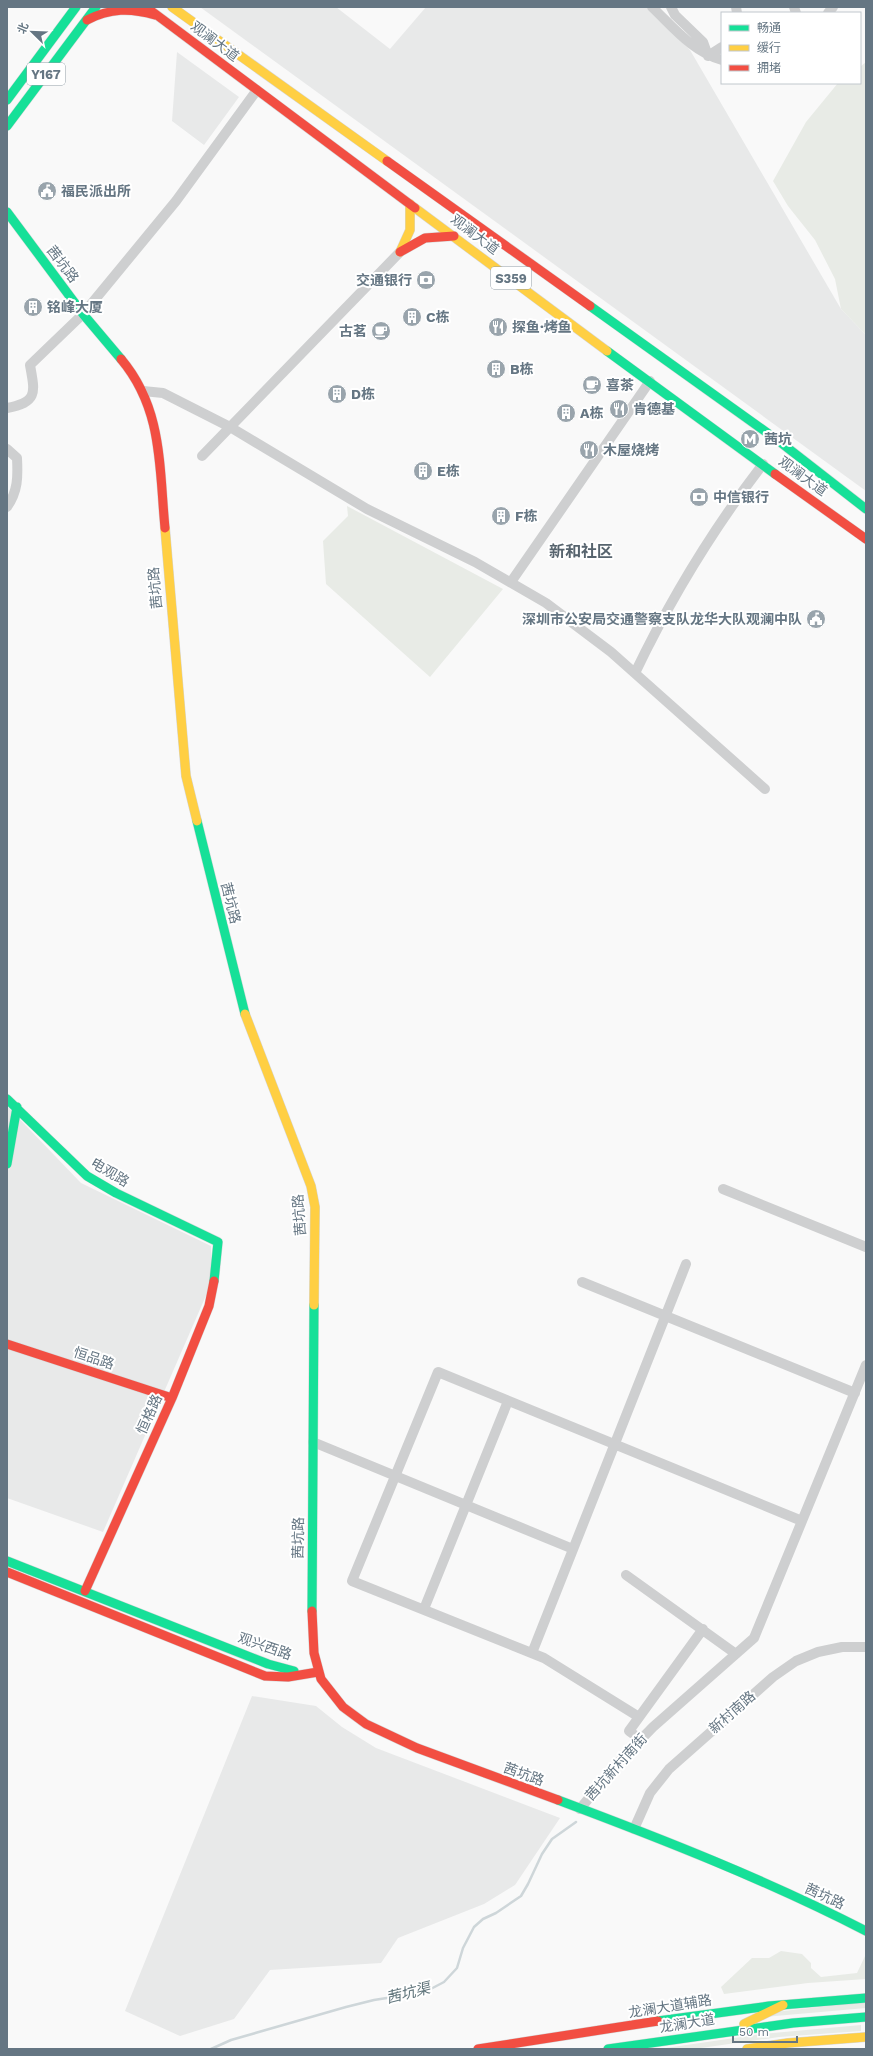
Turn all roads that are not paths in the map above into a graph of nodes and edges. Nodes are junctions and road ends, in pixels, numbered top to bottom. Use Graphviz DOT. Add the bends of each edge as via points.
graph roads {
  1 [pos="72,7"];
  2 [pos="76,7"];
  3 [pos="96,7"];
  4 [pos="146,7"];
  5 [pos="172,7"];
  6 [pos="652,7"];
  7 [pos="671,7"];
  8 [pos="158,16"];
  9 [pos="67,19"];
  10 [pos="84,22"];
  11 [pos="721,48"];
  12 [pos="708,56"];
  13 [pos="721,60"];
  14 [pos="257,90"];
  15 [pos="7,100"];
  16 [pos="7,126"];
  17 [pos="410,204"];
  18 [pos="7,212"];
  19 [pos="454,236"];
  20 [pos="400,252"];
  21 [pos="83,314"];
  22 [pos="650,381"];
  23 [pos="143,391"];
  24 [pos="7,408"];
  25 [pos="230,427"];
  26 [pos="7,449"];
  27 [pos="202,456"];
  28 [pos="763,464"];
  29 [pos="7,507"];
  30 [pos="866,509"];
  31 [pos="866,539"];
  32 [pos="511,582"];
  33 [pos="635,673"];
  34 [pos="765,789"];
  35 [pos="7,1099"];
  36 [pos="16,1107"];
  37 [pos="7,1164"];
  38 [pos="723,1189"];
  39 [pos="218,1242"];
  40 [pos="866,1247"];
  41 [pos="686,1264"];
  42 [pos="582,1282"];
  43 [pos="666,1315"];
  44 [pos="7,1344"];
  45 [pos="866,1365"];
  46 [pos="855,1393"];
  47 [pos="172,1398"];
  48 [pos="508,1401"];
  49 [pos="313,1442"];
  50 [pos="614,1445"];
  51 [pos="395,1476"];
  52 [pos="466,1505"];
  53 [pos="802,1521"];
  54 [pos="573,1549"];
  55 [pos="7,1560"];
  56 [pos="7,1572"];
  57 [pos="626,1575"];
  58 [pos="85,1591"];
  59 [pos="424,1609"];
  60 [pos="702,1630"];
  61 [pos="866,1647"];
  62 [pos="532,1652"];
  63 [pos="736,1654"];
  64 [pos="318,1672"];
  65 [pos="639,1717"];
  66 [pos="640,1739"];
  67 [pos="580,1809"];
  68 [pos="634,1829"];
  69 [pos="866,1931"];
  70 [pos="866,1998"];
  71 [pos="783,2005"];
  72 [pos="863,2018"];
  73 [pos="728,2031"];
  74 [pos="864,2037"];
  75 [pos="478,2049"];
  76 [pos="608,2049"];
  77 [pos="747,2049"];
  1 -- 9 [label="main road"];
  2 -- 9 [label="main road, Y167"];
  3 -- 10 [label="main road, Y167"];
  4 -- 8 [label="main road, 观澜大道 / S359"];
  5 -- 30 [label="main road, 观澜大道 / S359" via="780,442"];
  6 -- 12 [label="street" via="691,45"];
  7 -- 12 [label="street" via="675,15 703,42"];
  8 -- 10 [label="main road" via="138,10 118,9 97,14"];
  8 -- 14 [label="main road, 观澜大道 / S359"];
  9 -- 15 [label="main road, Y167"];
  10 -- 16 [label="main road, Y167"];
  11 -- 12 [label="street"];
  12 -- 13 [label="street"];
  14 -- 17 [label="main road, 观澜大道 / S359"];
  14 -- 21 [label="street" via="176,201"];
  17 -- 19 [label="main road, 观澜大道 / S359"];
  17 -- 20 [label="main road" via="410,230"];
  18 -- 21 [label="main road, 茜坑路"];
  19 -- 20 [label="main road" via="426,238"];
  19 -- 22 [label="main road, 观澜大道 / S359"];
  20 -- 25 [label="street"];
  21 -- 23 [label="main road, 茜坑路" via="130,370"];
  21 -- 24 [label="street" via="30,365 34,389 30,399 23,405"];
  22 -- 28 [label="main road, 观澜大道 / S359"];
  22 -- 32 [label="street"];
  23 -- 25 [label="street" via="163,393"];
  23 -- 49 [label="main road, 茜坑路" via="152,414 157,439 186,776 243,1009 311,1186 315,1206"];
  25 -- 27 [label="street"];
  25 -- 32 [label="street" via="367,509"];
  26 -- 29 [label="street" via="17,458 18,480 15,493"];
  28 -- 31 [label="main road, 观澜大道 / S359"];
  28 -- 33 [label="street" via="680,587"];
  32 -- 33 [label="street" via="568,619"];
  33 -- 34 [label="street"];
  35 -- 36 [label="main road, 电观路"];
  36 -- 37 [label="main road"];
  36 -- 39 [label="main road, 电观路" via="87,1176 116,1193"];
  38 -- 40 [label="street"];
  39 -- 47 [label="main road, 恒格路" via="215,1278 209,1306"];
  41 -- 43 [label="street"];
  42 -- 43 [label="street"];
  43 -- 46 [label="street"];
  43 -- 50 [label="street"];
  44 -- 47 [label="main road, 恒品路"];
  45 -- 46 [label="street, 茜坑新村南街"];
  46 -- 53 [label="street, 茜坑新村南街"];
  47 -- 58 [label="main road, 恒格路"];
  48 -- 50 [label="street"];
  48 -- 51 [label="street" via="438,1372"];
  48 -- 52 [label="street"];
  49 -- 51 [label="street"];
  49 -- 64 [label="main road, 茜坑路" via="311,1600 314,1653"];
  50 -- 53 [label="street"];
  50 -- 54 [label="street"];
  51 -- 52 [label="street"];
  51 -- 59 [label="street" via="352,1581"];
  52 -- 54 [label="street"];
  52 -- 59 [label="street"];
  53 -- 63 [label="street, 茜坑新村南街" via="754,1638"];
  54 -- 62 [label="street"];
  55 -- 58 [label="main road, 观兴西路"];
  56 -- 64 [label="main road, 观兴西路" via="265,1676 288,1677"];
  57 -- 60 [label="street"];
  58 -- 64 [label="main road, 观兴西路" via="277,1667"];
  59 -- 62 [label="street"];
  60 -- 63 [label="street"];
  60 -- 65 [label="street"];
  61 -- 68 [label="street, 新村南路" via="842,1647 818,1652 796,1661 773,1677 669,1769 650,1793"];
  62 -- 65 [label="street"];
  63 -- 66 [label="street, 茜坑新村南街"];
  64 -- 67 [label="main road, 茜坑路" via="324,1685 343,1706 381,1732 488,1776"];
  65 -- 66 [label="street" via="629,1731"];
  66 -- 67 [label="street, 茜坑新村南街"];
  67 -- 68 [label="main road, 茜坑路"];
  68 -- 69 [label="main road, 茜坑路" via="823,1909"];
  70 -- 71 [label="main road, 龙澜大道辅路"];
  71 -- 73 [label="main road"];
  71 -- 75 [label="main road, 龙澜大道辅路"];
  72 -- 73 [label="main road, 龙澜大道"];
  73 -- 76 [label="main road, 龙澜大道"];
  74 -- 77 [label="main road"];
}
